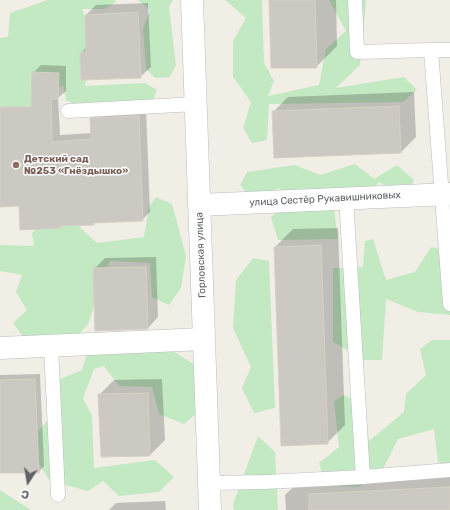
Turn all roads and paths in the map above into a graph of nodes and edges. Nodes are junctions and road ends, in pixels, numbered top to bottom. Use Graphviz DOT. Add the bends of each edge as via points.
graph roads {
  1 [pos="192,0"];
  2 [pos="355,0"];
  3 [pos="431,50"];
  4 [pos="450,50"];
  5 [pos="196,104"];
  6 [pos="68,110"];
  7 [pos="446,194"];
  8 [pos="346,198"];
  9 [pos="199,205"];
  10 [pos="450,304"];
  11 [pos="204,339"];
  12 [pos="51,346"];
  13 [pos="0,348"];
  14 [pos="450,470"];
  15 [pos="363,477"];
  16 [pos="209,483"];
  17 [pos="58,495"];
  18 [pos="210,510"];
  1 -- 5 [label="street, Горловская улица"];
  2 -- 3 [label="lane" via="357,52"];
  3 -- 4 [label="lane"];
  3 -- 7 [label="lane"];
  5 -- 6 [label="lane"];
  5 -- 9 [label="street, Горловская улица"];
  7 -- 8 [label="street, улица Сестёр Рукавишниковых"];
  7 -- 10 [label="lane"];
  8 -- 9 [label="street, улица Сестёр Рукавишниковых"];
  8 -- 15 [label="lane"];
  9 -- 11 [label="street, Горловская улица"];
  11 -- 12 [label="street"];
  11 -- 16 [label="street, Горловская улица"];
  12 -- 13 [label="street"];
  12 -- 17 [label="lane"];
  14 -- 15 [label="lane"];
  15 -- 16 [label="lane"];
  16 -- 18 [label="street, Горловская улица"];
}
